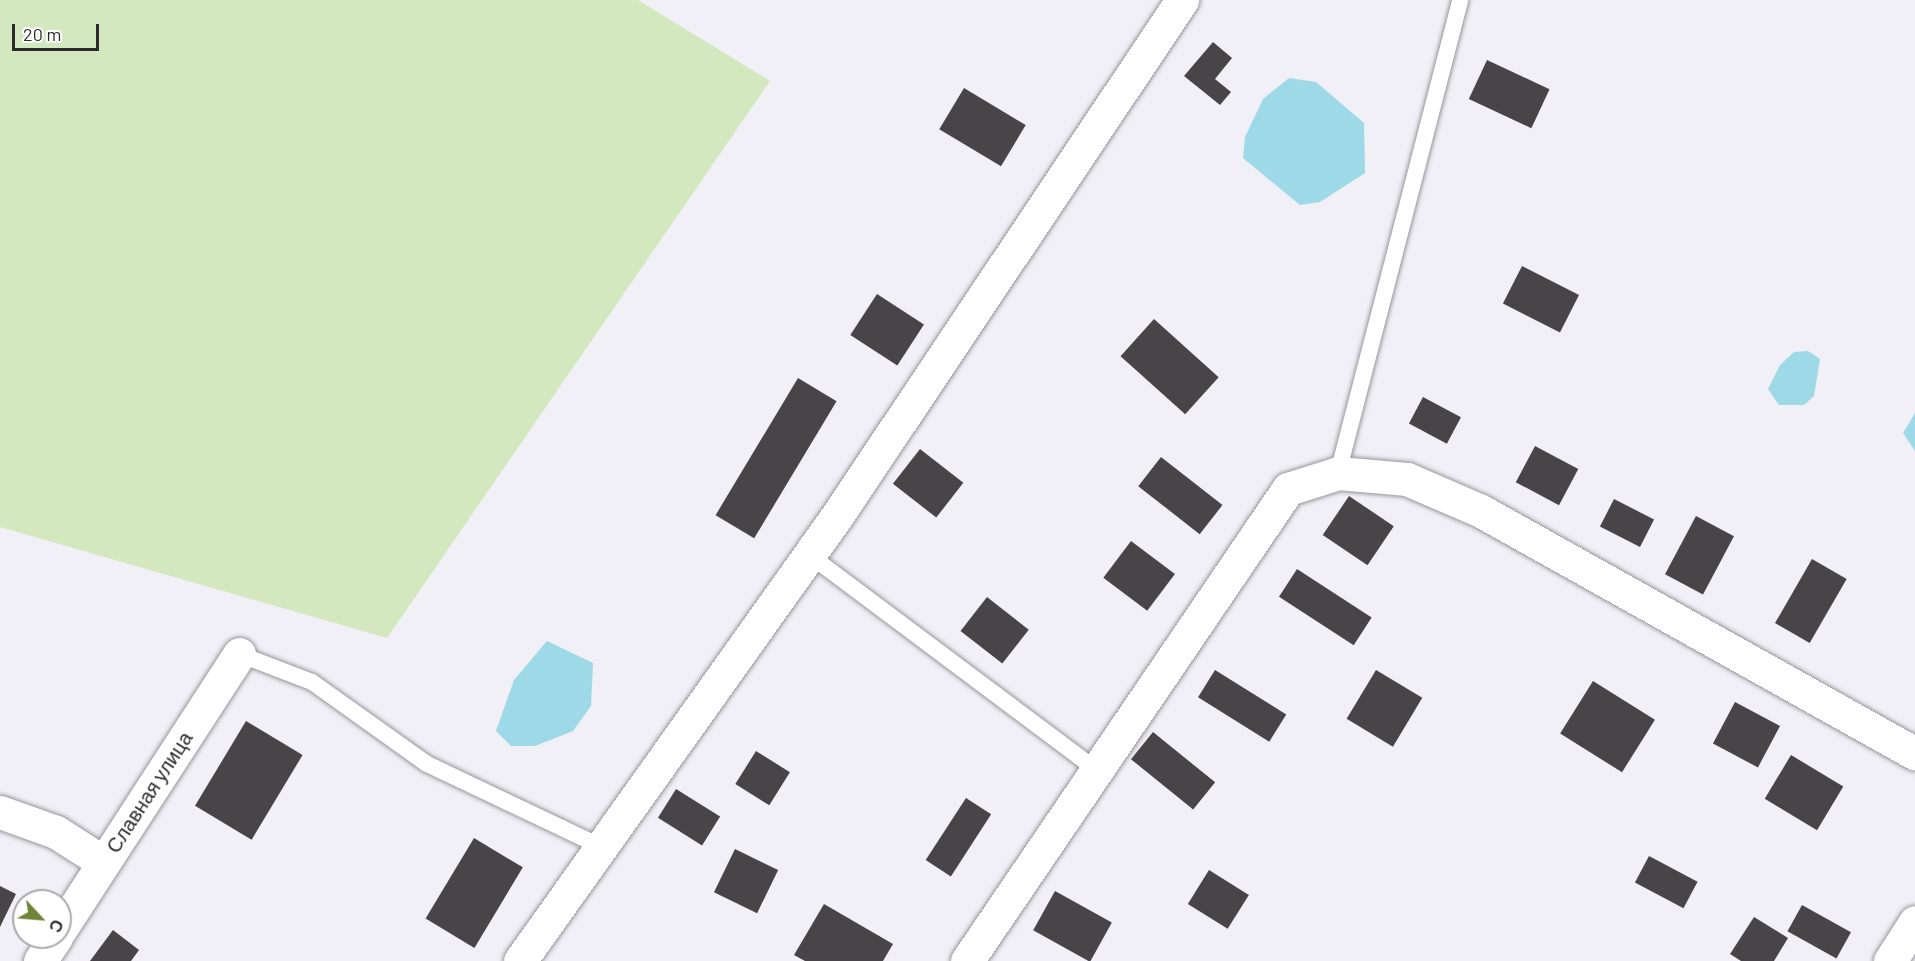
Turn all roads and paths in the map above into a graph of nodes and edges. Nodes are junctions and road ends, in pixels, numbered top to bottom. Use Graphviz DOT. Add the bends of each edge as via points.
graph roads {
  1 [pos="1182,0"];
  2 [pos="1460,0"];
  3 [pos="1338,473"];
  4 [pos="808,554"];
  5 [pos="239,654"];
  6 [pos="1915,754"];
  7 [pos="1095,769"];
  8 [pos="0,812"];
  9 [pos="604,848"];
  10 [pos="104,862"];
  11 [pos="72,911"];
  12 [pos="1915,922"];
  13 [pos="520,961"];
  14 [pos="967,961"];
  15 [pos="1890,961"];
  1 -- 4 [label="street" via="986,299"];
  2 -- 3 [label="lane"];
  3 -- 6 [label="street" via="1407,479 1480,511"];
  3 -- 7 [label="street" via="1288,489"];
  4 -- 7 [label="lane"];
  4 -- 9 [label="street"];
  5 -- 9 [label="lane" via="312,682 427,764"];
  5 -- 10 [label="street, Славная улица"];
  7 -- 14 [label="street"];
  8 -- 10 [label="street" via="56,832"];
  9 -- 13 [label="street"];
  10 -- 11 [label="street, Славная улица"];
  12 -- 15 [label="street"];
}
